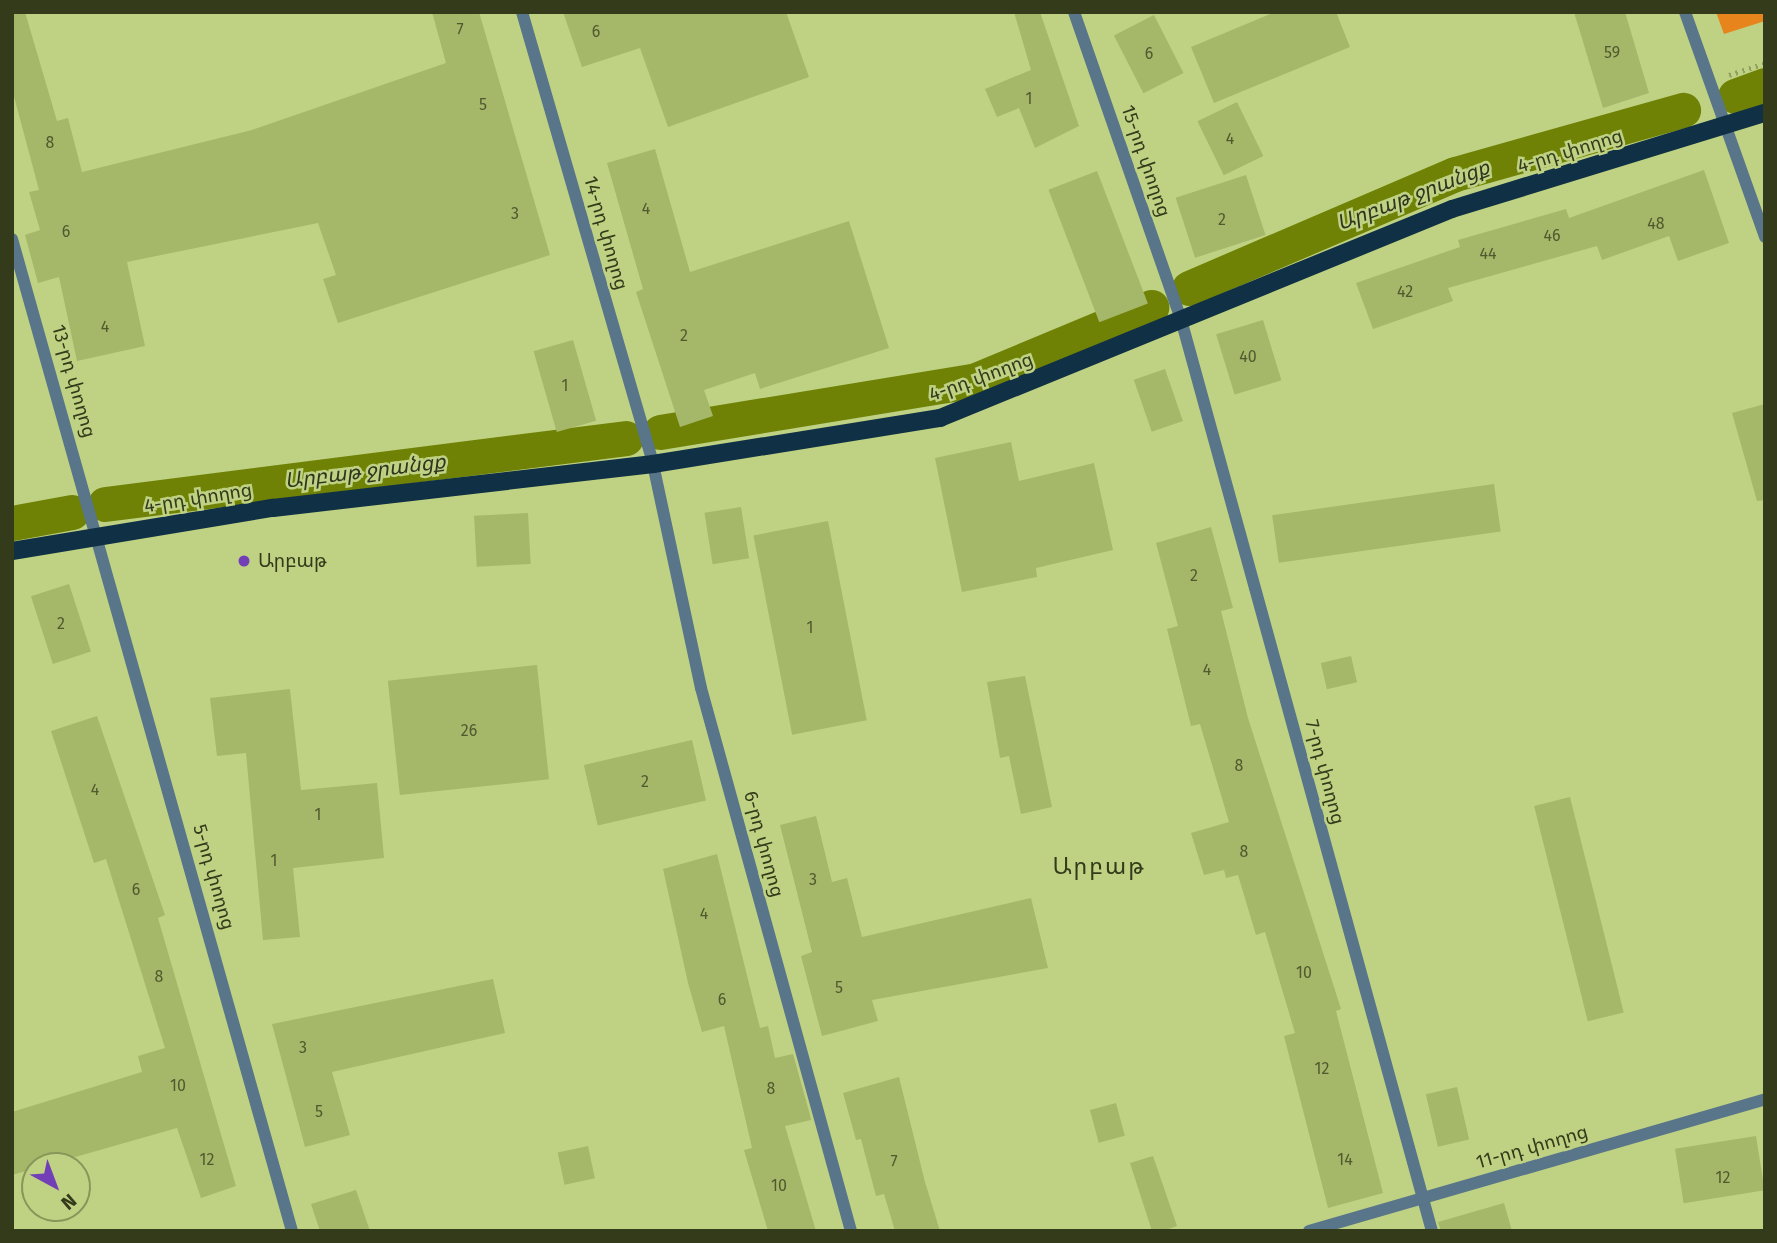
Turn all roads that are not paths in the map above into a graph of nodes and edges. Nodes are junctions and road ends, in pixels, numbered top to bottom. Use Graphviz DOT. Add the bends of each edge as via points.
graph roads {
  1 [pos="522,12"];
  2 [pos="1074,12"];
  3 [pos="1685,12"];
  4 [pos="1765,113"];
  5 [pos="1725,125"];
  6 [pos="1765,237"];
  7 [pos="12,239"];
  8 [pos="1182,323"];
  9 [pos="653,464"];
  10 [pos="99,534"];
  11 [pos="12,551"];
  12 [pos="1765,1099"];
  13 [pos="1423,1199"];
  14 [pos="292,1231"];
  15 [pos="851,1231"];
  16 [pos="1309,1231"];
  17 [pos="1432,1231"];
  1 -- 9 [label="street, 14-րդ փողոց"];
  2 -- 8 [label="street, 15-րդ փողոց"];
  3 -- 5 [label="street"];
  4 -- 5 [label="main road, 4-րդ փողոց"];
  5 -- 6 [label="street"];
  5 -- 8 [label="main road, 4-րդ փողոց" via="1452,209"];
  7 -- 10 [label="street, 13-րդ փողոց"];
  8 -- 9 [label="main road, 4-րդ փողոց" via="940,418"];
  8 -- 13 [label="street, 7-րդ փողոց"];
  9 -- 10 [label="main road, 4-րդ փողոց"];
  9 -- 15 [label="street, 6-րդ փողոց" via="701,688"];
  10 -- 11 [label="main road, 4-րդ փողոց"];
  10 -- 14 [label="street, 5-րդ փողոց"];
  12 -- 13 [label="street, 11-րդ փողոց"];
  13 -- 16 [label="street, 11-րդ փողոց"];
  13 -- 17 [label="street, 7-րդ փողոց"];
}
